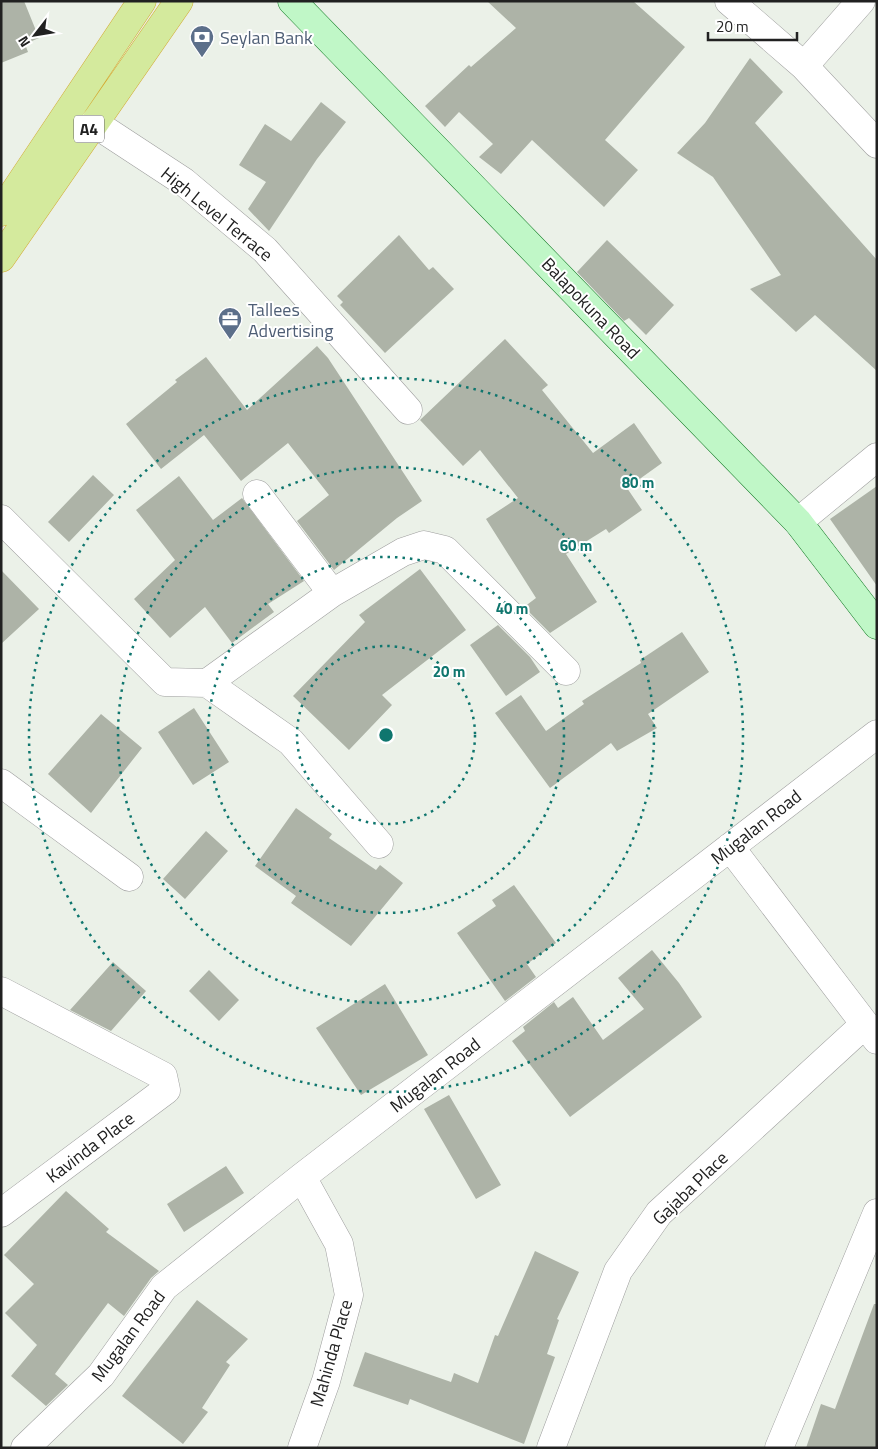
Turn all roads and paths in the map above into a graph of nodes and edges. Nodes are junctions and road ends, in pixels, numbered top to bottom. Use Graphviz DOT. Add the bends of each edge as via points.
graph roads {
  1 [pos="142,1"];
  2 [pos="179,1"];
  3 [pos="292,1"];
  4 [pos="729,1"];
  5 [pos="861,1"];
  6 [pos="804,66"];
  7 [pos="94,123"];
  8 [pos="877,144"];
  9 [pos="1,212"];
  10 [pos="1,258"];
  11 [pos="408,410"];
  12 [pos="877,457"];
  13 [pos="258,494"];
  14 [pos="1,519"];
  15 [pos="798,522"];
  16 [pos="332,593"];
  17 [pos="877,625"];
  18 [pos="566,671"];
  19 [pos="207,683"];
  20 [pos="877,734"];
  21 [pos="1,783"];
  22 [pos="379,844"];
  23 [pos="730,847"];
  24 [pos="129,877"];
  25 [pos="1,991"];
  26 [pos="871,1032"];
  27 [pos="302,1177"];
  28 [pos="1,1213"];
  29 [pos="877,1213"];
  30 [pos="25,1448"];
  31 [pos="302,1448"];
  32 [pos="551,1448"];
  33 [pos="779,1448"];
  1 -- 9 [label="highway, A4"];
  2 -- 7 [label="highway, A4"];
  3 -- 15 [label="main road, Balapokuna Road"];
  4 -- 6 [label="street"];
  5 -- 6 [label="street"];
  6 -- 8 [label="street"];
  7 -- 10 [label="highway, A4"];
  7 -- 11 [label="street, High Level Terrace" via="184,182 265,250"];
  12 -- 15 [label="street"];
  13 -- 16 [label="street"];
  14 -- 19 [label="street" via="165,682"];
  15 -- 17 [label="main road, Balapokuna Road"];
  16 -- 18 [label="street" via="403,552 424,545 445,550"];
  16 -- 19 [label="street"];
  19 -- 22 [label="street" via="291,742"];
  20 -- 23 [label="street, Mugalan Road"];
  21 -- 24 [label="street"];
  23 -- 26 [label="street"];
  23 -- 27 [label="street, Mugalan Road"];
  25 -- 28 [label="street, Kavinda Place" via="163,1076 166,1090"];
  26 -- 32 [label="street, Gajaba Place" via="659,1213 618,1271"];
  27 -- 30 [label="street, Mugalan Road" via="164,1287 101,1375"];
  27 -- 31 [label="street, Mahinda Place" via="339,1244 350,1295 326,1381"];
  29 -- 33 [label="street"];
}
